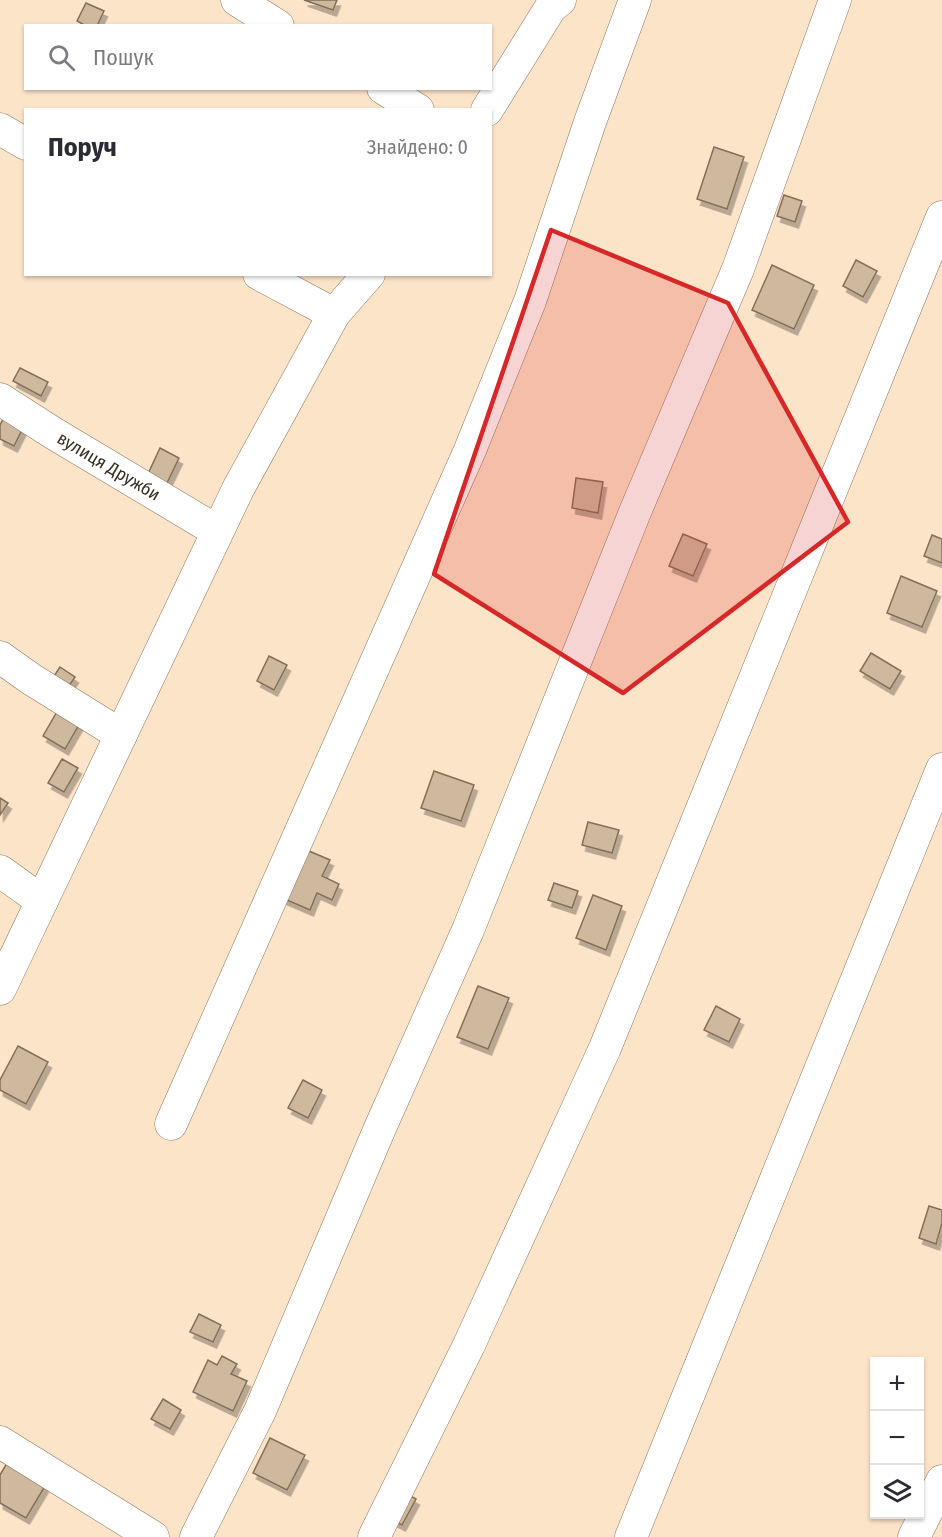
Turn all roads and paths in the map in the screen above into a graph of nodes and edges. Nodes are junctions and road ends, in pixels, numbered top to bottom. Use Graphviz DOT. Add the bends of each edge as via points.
graph roads {
  1 [pos="237,0"];
  2 [pos="560,0"];
  3 [pos="635,0"];
  4 [pos="835,0"];
  5 [pos="275,24"];
  6 [pos="386,90"];
  7 [pos="415,108"];
  8 [pos="488,108"];
  9 [pos="0,129"];
  10 [pos="24,143"];
  11 [pos="942,217"];
  12 [pos="263,276"];
  13 [pos="367,276"];
  14 [pos="334,314"];
  15 [pos="0,399"];
  16 [pos="218,531"];
  17 [pos="0,657"];
  18 [pos="121,735"];
  19 [pos="942,769"];
  20 [pos="0,871"];
  21 [pos="42,901"];
  22 [pos="0,989"];
  23 [pos="171,1124"];
  24 [pos="0,1442"];
  25 [pos="942,1481"];
  26 [pos="153,1537"];
  27 [pos="196,1537"];
  28 [pos="374,1537"];
  29 [pos="631,1537"];
  30 [pos="914,1537"];
  1 -- 5 [label="street"];
  2 -- 8 [label="street" via="551,8"];
  3 -- 23 [label="street" via="530,300 470,450"];
  4 -- 27 [label="street" via="738,269 635,512 468,930 260,1411"];
  6 -- 7 [label="street"];
  9 -- 10 [label="street"];
  11 -- 28 [label="street" via="605,1048 469,1346"];
  12 -- 14 [label="street"];
  13 -- 14 [label="street"];
  14 -- 16 [label="street"];
  15 -- 16 [label="street, вулиця Дружби"];
  16 -- 18 [label="street"];
  17 -- 18 [label="street"];
  18 -- 21 [label="street"];
  19 -- 29 [label="street"];
  20 -- 21 [label="street"];
  21 -- 22 [label="street"];
  24 -- 26 [label="street"];
  25 -- 30 [label="street"];
}
